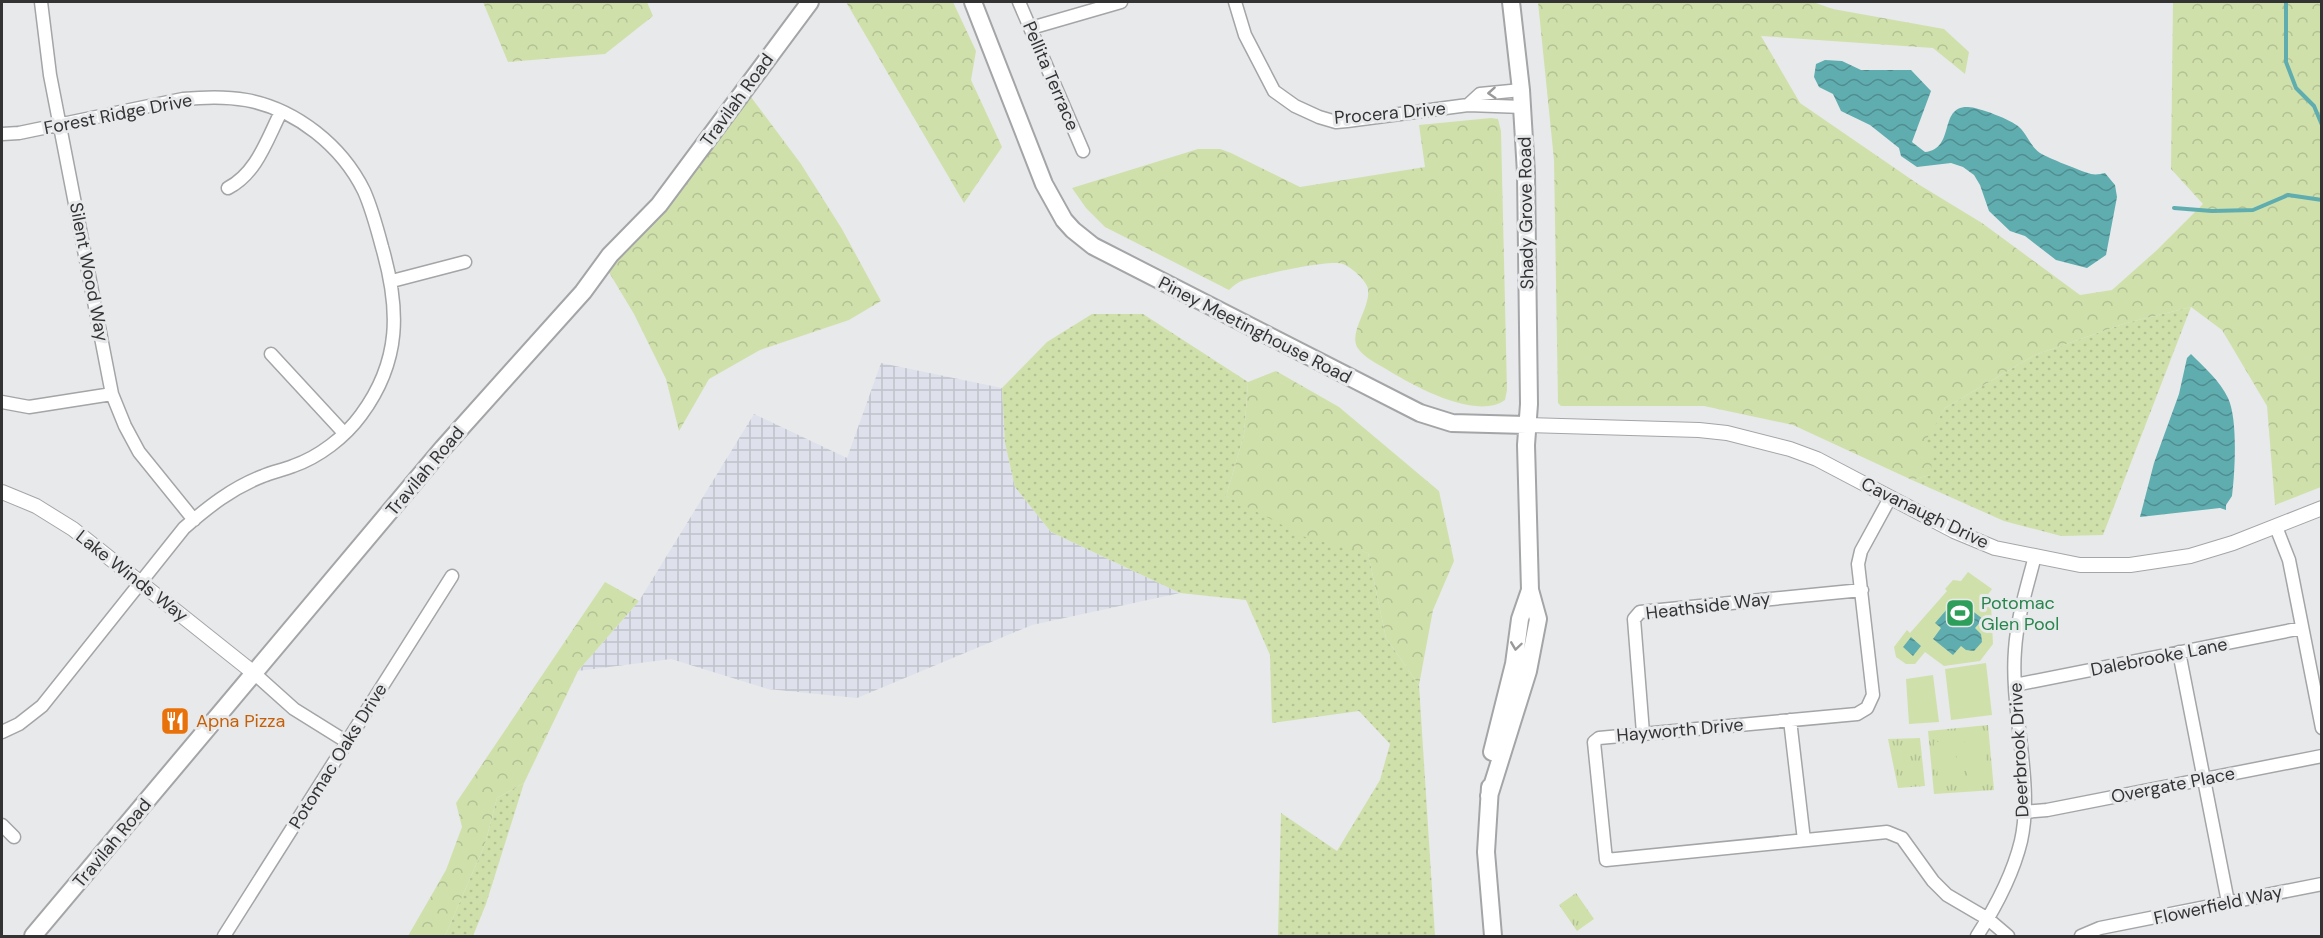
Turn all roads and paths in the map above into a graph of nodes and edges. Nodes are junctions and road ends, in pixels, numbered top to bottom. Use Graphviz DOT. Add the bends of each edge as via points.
graph roads {
  1 [pos="41,2"];
  2 [pos="810,2"];
  3 [pos="973,2"];
  4 [pos="1020,2"];
  5 [pos="1121,2"];
  6 [pos="1235,2"];
  7 [pos="1511,2"];
  8 [pos="1031,28"];
  9 [pos="1522,99"];
  10 [pos="281,112"];
  11 [pos="61,125"];
  12 [pos="2,134"];
  13 [pos="1083,151"];
  14 [pos="228,188"];
  15 [pos="465,262"];
  16 [pos="392,281"];
  17 [pos="271,354"];
  18 [pos="112,394"];
  19 [pos="2,402"];
  20 [pos="1527,426"];
  21 [pos="344,433"];
  22 [pos="2,492"];
  23 [pos="1890,498"];
  24 [pos="2322,508"];
  25 [pos="194,520"];
  26 [pos="2276,527"];
  27 [pos="2035,556"];
  28 [pos="452,576"];
  29 [pos="142,583"];
  30 [pos="1862,590"];
  31 [pos="2302,628"];
  32 [pos="2179,652"];
  33 [pos="255,674"];
  34 [pos="2015,686"];
  35 [pos="1790,720"];
  36 [pos="2322,729"];
  37 [pos="2,732"];
  38 [pos="1643,733"];
  39 [pos="347,742"];
  40 [pos="2322,756"];
  41 [pos="2204,778"];
  42 [pos="2024,812"];
  43 [pos="2,825"];
  44 [pos="14,837"];
  45 [pos="1804,840"];
  46 [pos="2322,884"];
  47 [pos="2228,902"];
  48 [pos="1988,920"];
  49 [pos="33,936"];
  50 [pos="224,936"];
  51 [pos="1493,936"];
  52 [pos="1977,936"];
  53 [pos="2008,936"];
  54 [pos="2081,936"];
  1 -- 11 [label="street, Silent Wood Way"];
  2 -- 33 [label="main road, Travilah Road" via="659,205 610,255 583,292 443,448"];
  3 -- 20 [label="main road, Piney Meetinghouse Road" via="1048,193 1064,220 1092,246 1420,413 1452,423"];
  4 -- 8 [label="street, Pellita Terrace"];
  5 -- 8 [label="street"];
  6 -- 9 [label="street, Procera Drive" via="1245,35 1268,82 1283,99 1336,122 1468,105 1480,94"];
  7 -- 9 [label="main road, Shady Grove Road"];
  8 -- 13 [label="street, Pellita Terrace"];
  9 -- 20 [label="main road, Shady Grove Road" via="1528,221"];
  10 -- 11 [label="street, Forest Ridge Drive" via="247,100 209,97"];
  10 -- 14 [label="street" via="252,169 241,182"];
  10 -- 16 [label="street, Forest Ridge Drive" via="307,125 352,171 373,214"];
  11 -- 12 [label="street, Forest Ridge Drive"];
  11 -- 18 [label="street, Silent Wood Way"];
  15 -- 16 [label="street"];
  16 -- 21 [label="street, Forest Ridge Drive" via="395,312 390,359 375,394"];
  17 -- 21 [label="street"];
  18 -- 19 [label="street" via="29,407"];
  18 -- 25 [label="street, Silent Wood Way" via="139,452"];
  20 -- 23 [label="street, Cavanaugh Drive" via="1727,433 1816,459"];
  20 -- 51 [label="main road" via="1530,590 1539,618 1528,671 1490,796 1486,852"];
  21 -- 25 [label="street, Forest Ridge Drive" via="314,456 234,490"];
  22 -- 29 [label="street, Lake Winds Way" via="36,506 73,529"];
  23 -- 27 [label="street, Cavanaugh Drive" via="1995,548"];
  23 -- 30 [label="street, Hayworth Drive" via="1861,551 1858,564"];
  24 -- 26 [label="street, Cavanaugh Drive"];
  25 -- 29 [label="street, Forest Ridge Drive"];
  26 -- 27 [label="street, Cavanaugh Drive" via="2190,556 2130,565 2080,565"];
  26 -- 31 [label="street" via="2289,560"];
  27 -- 34 [label="street, Deerbrook Drive" via="2014,650"];
  28 -- 39 [label="street, Potomac Oaks Drive"];
  29 -- 33 [label="street, Lake Winds Way"];
  29 -- 37 [label="street, Forest Ridge Drive" via="42,706"];
  30 -- 35 [label="street, Hayworth Drive" via="1874,695 1867,708 1857,714"];
  30 -- 38 [label="street, Heathside Way" via="1640,612 1634,618"];
  31 -- 32 [label="street, Dalebrooke Lane"];
  31 -- 36 [label="street"];
  32 -- 34 [label="street, Dalebrooke Lane"];
  32 -- 41 [label="street"];
  33 -- 39 [label="street" via="294,709"];
  33 -- 49 [label="main road, Travilah Road"];
  34 -- 42 [label="street, Deerbrook Drive"];
  35 -- 38 [label="street, Hayworth Drive"];
  35 -- 45 [label="street"];
  38 -- 45 [label="street, Hayworth Drive" via="1599,738 1594,742 1606,860"];
  39 -- 50 [label="street, Potomac Oaks Drive"];
  40 -- 41 [label="street, Overgate Place"];
  41 -- 42 [label="street, Overgate Place"];
  41 -- 47 [label="street"];
  42 -- 48 [label="street, Deerbrook Drive" via="2021,841"];
  43 -- 44 [label="street"];
  45 -- 48 [label="street, Hayworth Drive" via="1887,832 1896,835 1947,895"];
  46 -- 47 [label="street, Flowerfield Way"];
  47 -- 54 [label="street, Flowerfield Way" via="2100,928"];
  48 -- 52 [label="street, Deerbrook Drive"];
  48 -- 53 [label="street"];
}
